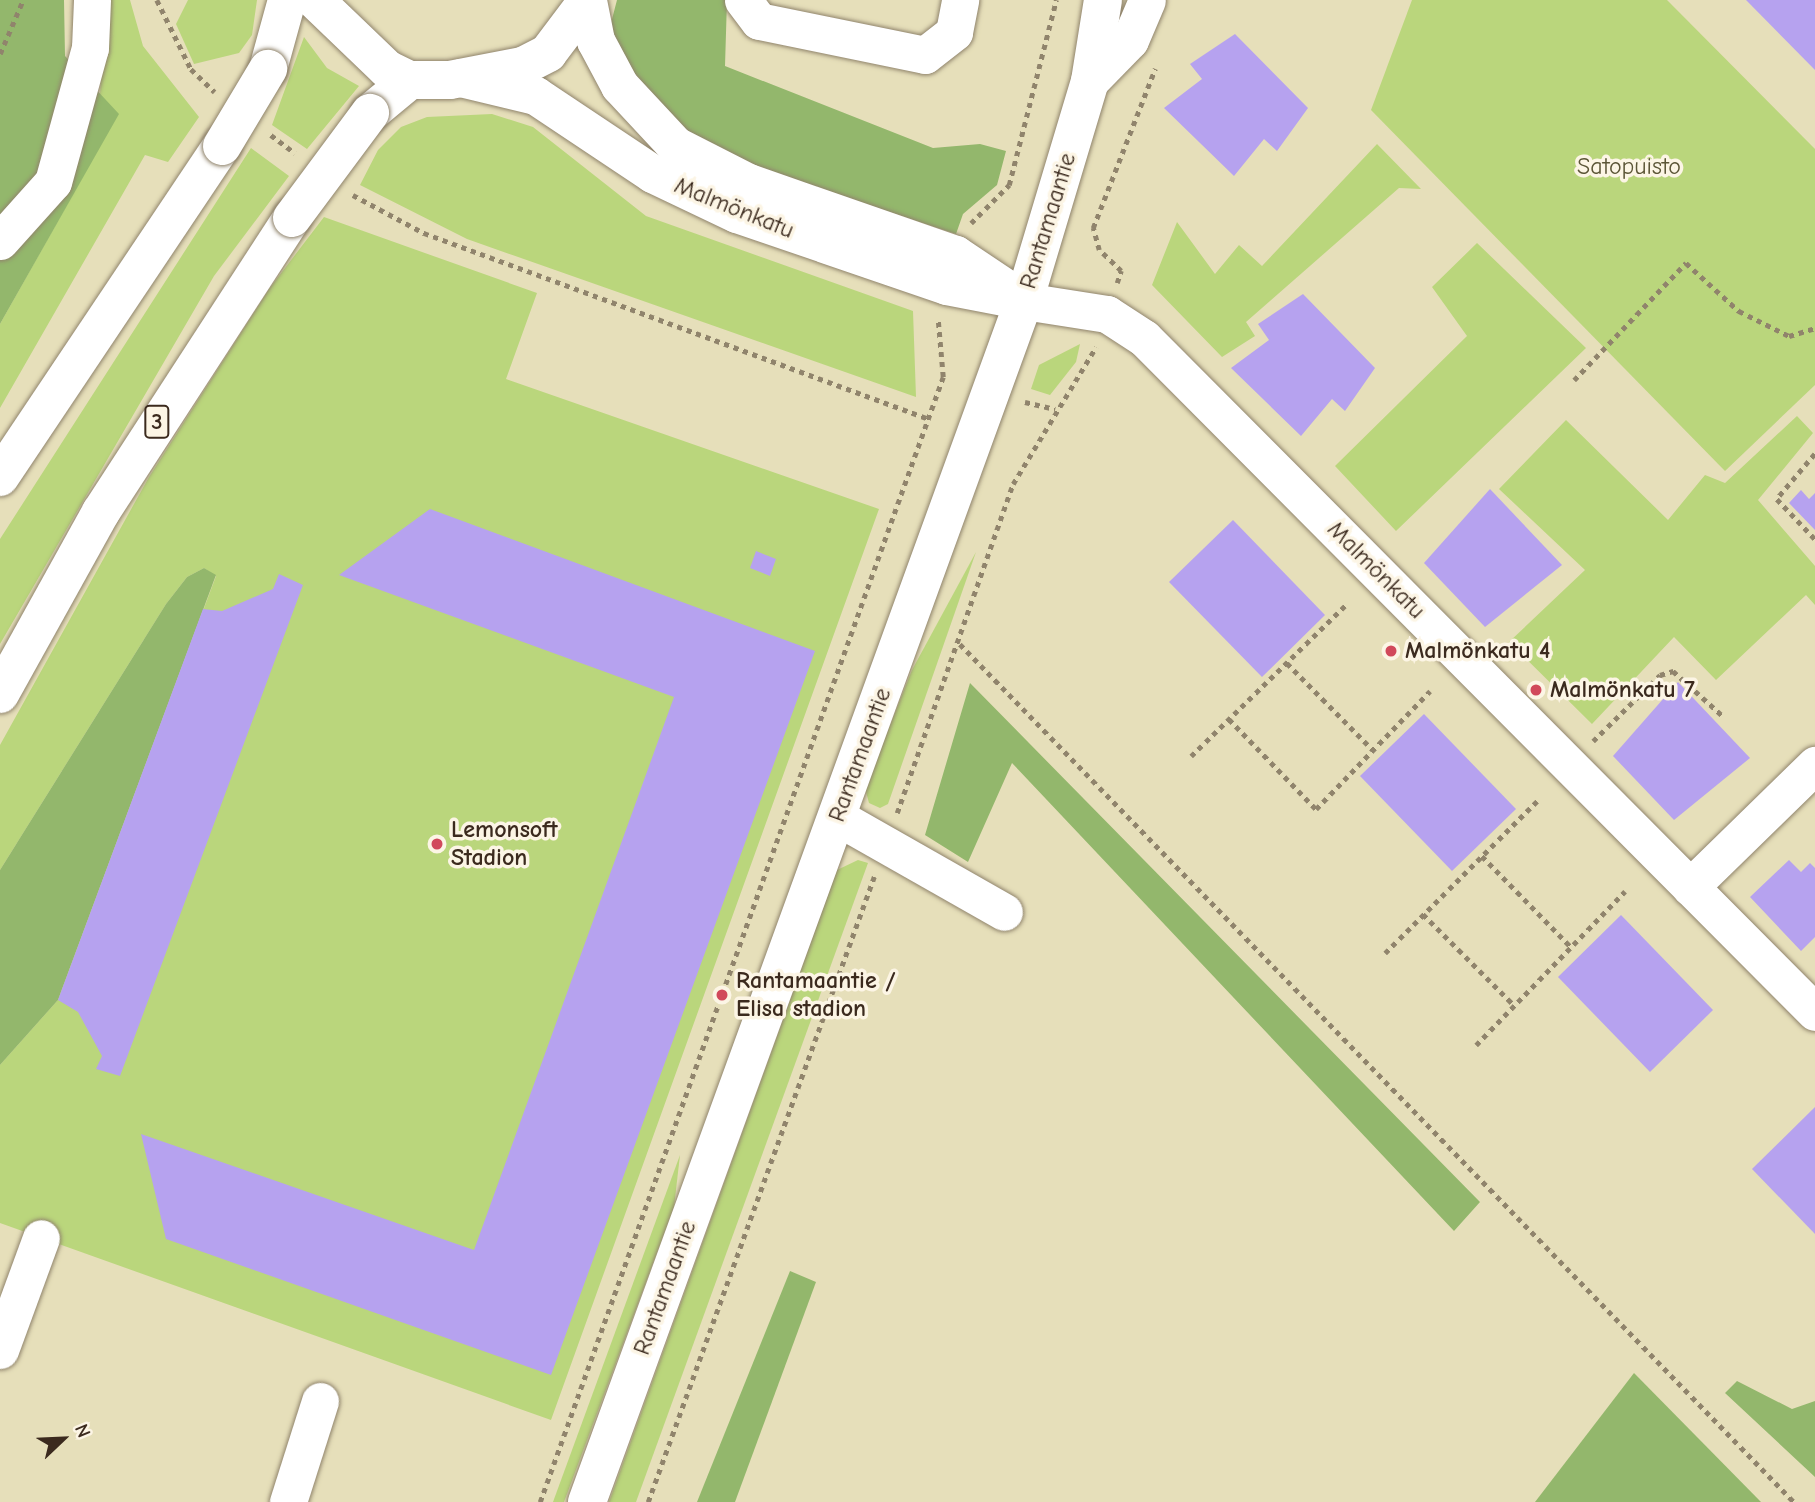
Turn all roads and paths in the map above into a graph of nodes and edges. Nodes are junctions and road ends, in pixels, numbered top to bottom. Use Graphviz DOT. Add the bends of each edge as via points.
graph roads {
  1 [pos="23,0"];
  2 [pos="92,0"];
  3 [pos="157,0"];
  4 [pos="287,0"];
  5 [pos="315,0"];
  6 [pos="743,0"];
  7 [pos="960,0"];
  8 [pos="1056,0"];
  9 [pos="1104,0"];
  10 [pos="1147,0"];
  11 [pos="588,1"];
  12 [pos="0,54"];
  13 [pos="1157,63"];
  14 [pos="461,78"];
  15 [pos="410,80"];
  16 [pos="1090,80"];
  17 [pos="222,99"];
  18 [pos="264,130"];
  19 [pos="302,158"];
  20 [pos="345,190"];
  21 [pos="0,240"];
  22 [pos="952,270"];
  23 [pos="1024,301"];
  24 [pos="1107,314"];
  25 [pos="1815,328"];
  26 [pos="1574,380"];
  27 [pos="929,419"];
  28 [pos="1815,454"];
  29 [pos="0,477"];
  30 [pos="1815,539"];
  31 [pos="1346,605"];
  32 [pos="960,644"];
  33 [pos="1287,663"];
  34 [pos="1430,691"];
  35 [pos="0,694"];
  36 [pos="1723,716"];
  37 [pos="1229,719"];
  38 [pos="1590,744"];
  39 [pos="1373,750"];
  40 [pos="1191,756"];
  41 [pos="1815,765"];
  42 [pos="1537,801"];
  43 [pos="837,817"];
  44 [pos="887,841"];
  45 [pos="1482,856"];
  46 [pos="1690,887"];
  47 [pos="1625,891"];
  48 [pos="1004,912"];
  49 [pos="1423,914"];
  50 [pos="1571,947"];
  51 [pos="1385,953"];
  52 [pos="1514,1005"];
  53 [pos="1815,1012"];
  54 [pos="1476,1045"];
  55 [pos="41,1238"];
  56 [pos="0,1350"];
  57 [pos="320,1401"];
  58 [pos="288,1502"];
  59 [pos="540,1502"];
  60 [pos="587,1502"];
  61 [pos="648,1502"];
  62 [pos="1794,1502"];
  1 -- 12 [label="path"];
  2 -- 21 [label="street" via="90,48 53,182"];
  3 -- 17 [label="path" via="191,69"];
  4 -- 29 [label="main road, bridge" via="268,69 222,146"];
  5 -- 15 [label="main road" via="362,49"];
  6 -- 7 [label="street" via="759,21 925,55 954,32"];
  8 -- 22 [label="path" via="1009,186 975,216"];
  9 -- 16 [label="main road, Rantamaantie"];
  10 -- 16 [label="street" via="1130,40"];
  11 -- 14 [label="main road" via="548,52 523,66"];
  11 -- 22 [label="main road, Malmönkatu" via="596,41 620,86 676,146 749,183"];
  13 -- 24 [label="path" via="1093,228 1099,250 1121,271"];
  14 -- 15 [label="main road"];
  14 -- 22 [label="main road, Malmönkatu" via="536,96 685,192"];
  15 -- 35 [label="main road, 3, bridge" via="370,113 292,218 108,500"];
  16 -- 23 [label="main road, Rantamaantie"];
  18 -- 19 [label="path"];
  20 -- 27 [label="path" via="424,233"];
  22 -- 23 [label="main road, Malmönkatu"];
  22 -- 27 [label="path" via="937,325 943,377"];
  23 -- 24 [label="street, Malmönkatu"];
  23 -- 43 [label="main road, Rantamaantie"];
  24 -- 32 [label="path" via="1093,354 1013,484"];
  24 -- 46 [label="street, Malmönkatu" via="1144,338"];
  25 -- 26 [label="path" via="1789,336 1739,311 1686,263"];
  27 -- 59 [label="path"];
  28 -- 30 [label="path" via="1777,499"];
  31 -- 33 [label="path"];
  32 -- 44 [label="path"];
  32 -- 62 [label="path"];
  33 -- 37 [label="path"];
  33 -- 39 [label="path"];
  34 -- 39 [label="path"];
  36 -- 38 [label="path" via="1672,671 1660,675"];
  37 -- 39 [label="path" via="1316,809"];
  37 -- 40 [label="path"];
  41 -- 46 [label="street"];
  42 -- 45 [label="path"];
  43 -- 44 [label="street"];
  43 -- 60 [label="main road, Rantamaantie"];
  44 -- 48 [label="street"];
  44 -- 61 [label="path"];
  45 -- 49 [label="path"];
  45 -- 50 [label="path"];
  46 -- 53 [label="street, Malmönkatu"];
  47 -- 50 [label="path"];
  49 -- 51 [label="path"];
  49 -- 52 [label="path"];
  50 -- 52 [label="path"];
  52 -- 54 [label="path"];
  55 -- 56 [label="street"];
  57 -- 58 [label="street"];
}
